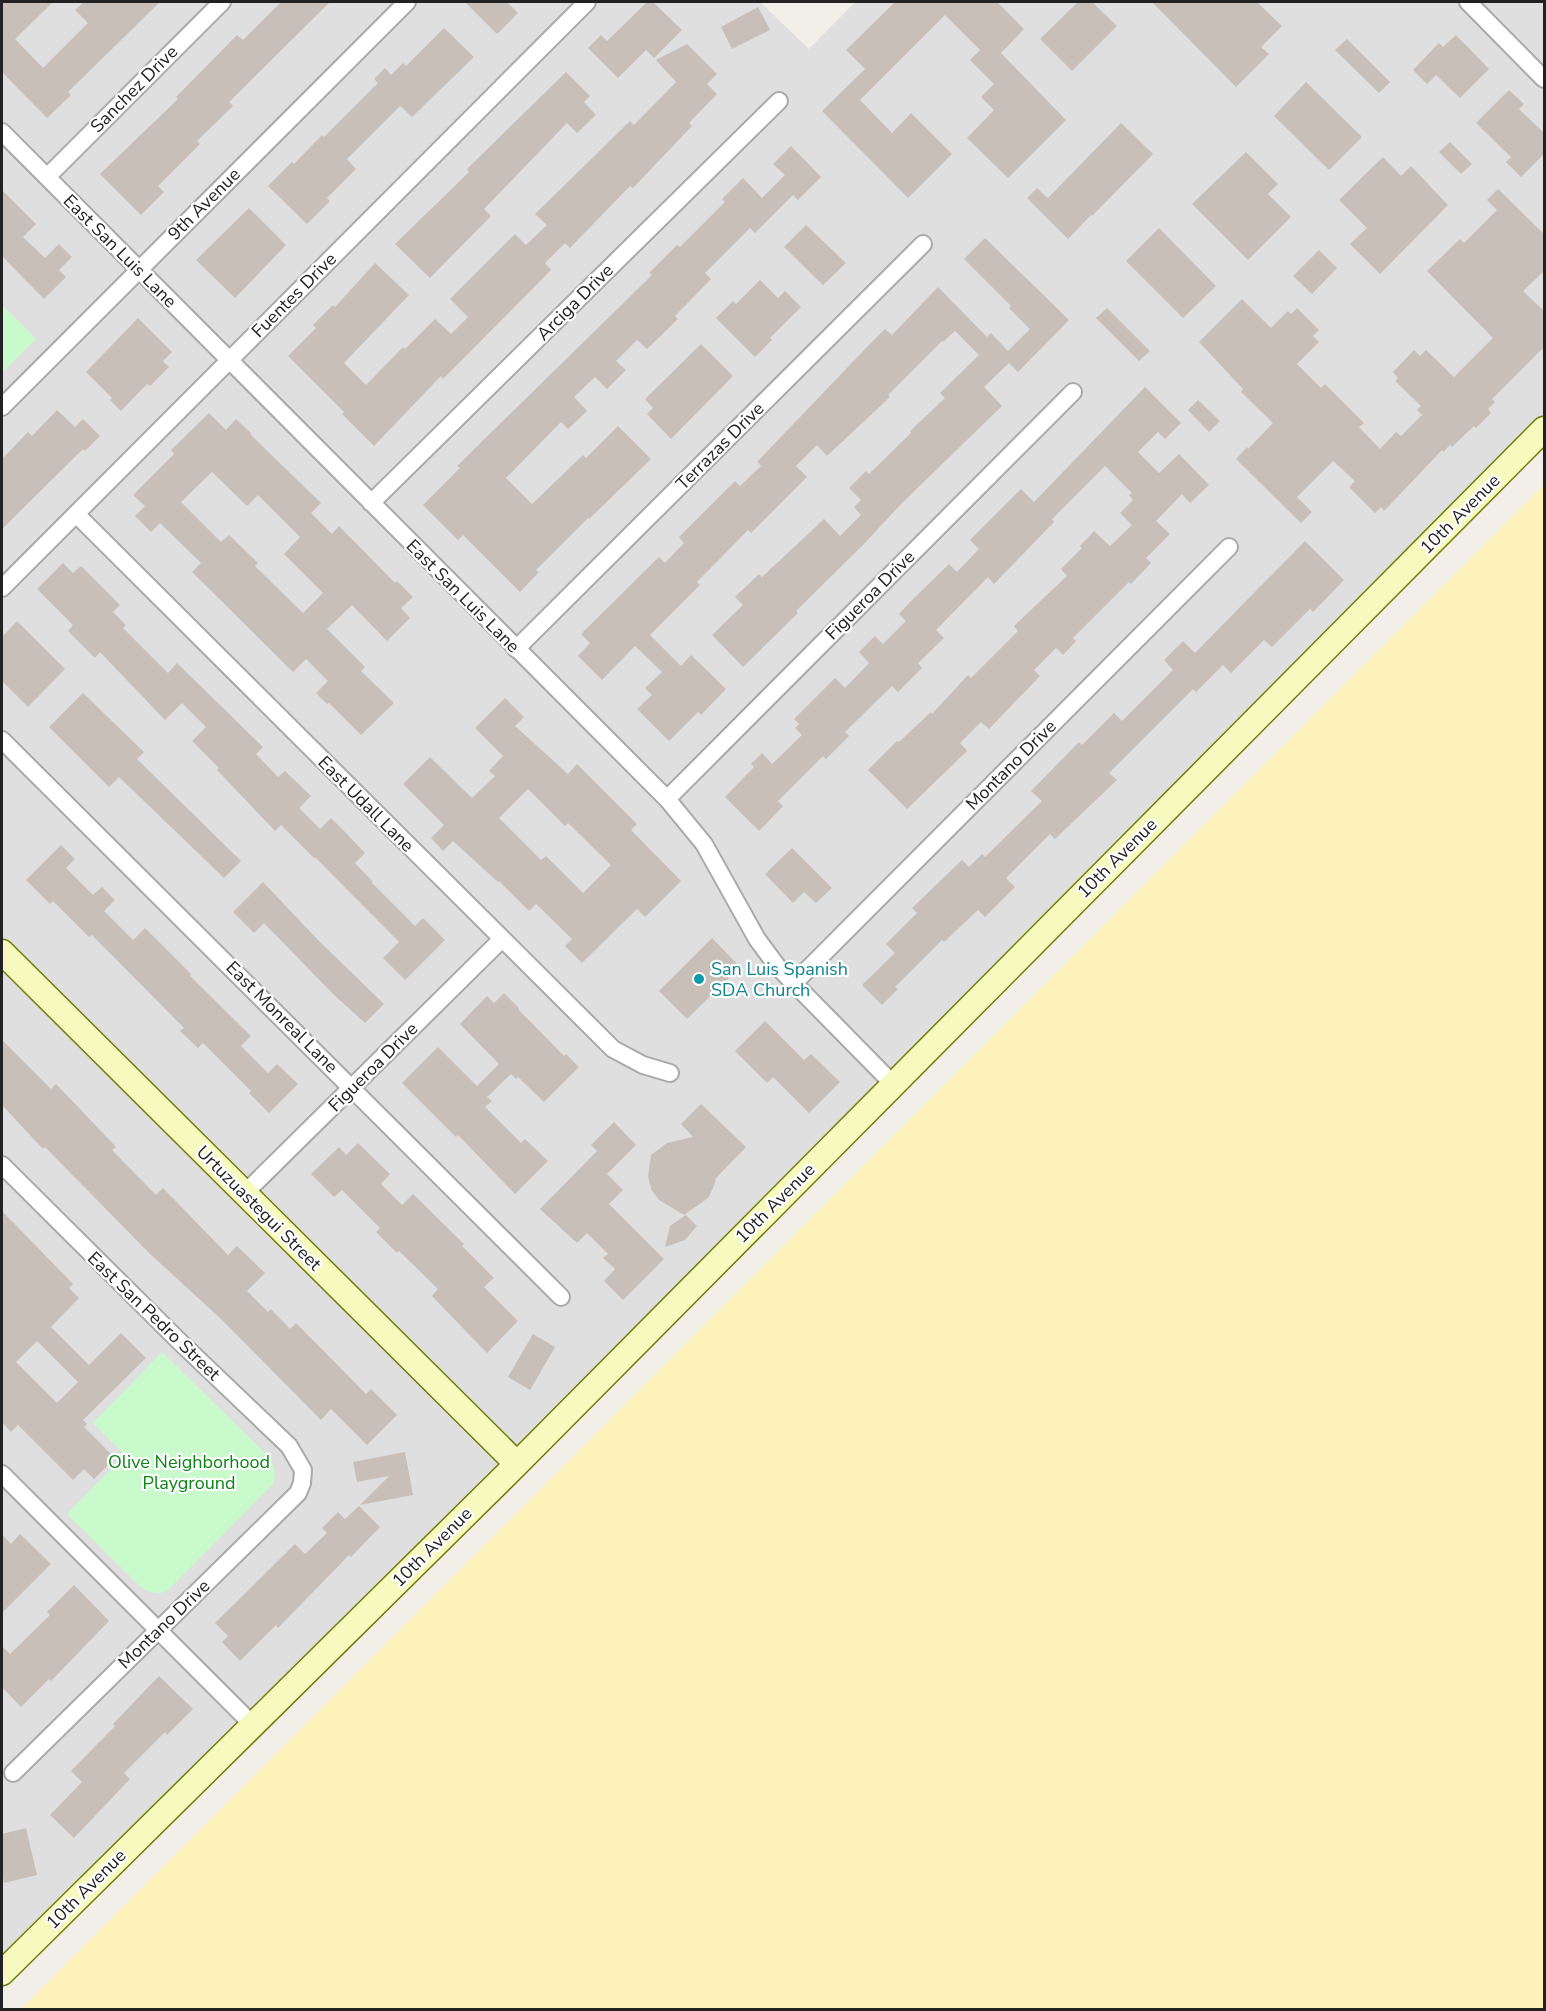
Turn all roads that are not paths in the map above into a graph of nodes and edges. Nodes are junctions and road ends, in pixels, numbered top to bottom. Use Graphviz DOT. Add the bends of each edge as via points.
graph roads {
  1 [pos="222,2"];
  2 [pos="407,2"];
  3 [pos="587,2"];
  4 [pos="1477,4"];
  5 [pos="1545,79"];
  6 [pos="779,101"];
  7 [pos="2,132"];
  8 [pos="47,177"];
  9 [pos="923,244"];
  10 [pos="138,270"];
  11 [pos="228,360"];
  12 [pos="1073,392"];
  13 [pos="2,407"];
  14 [pos="1545,429"];
  15 [pos="371,503"];
  16 [pos="76,514"];
  17 [pos="1229,547"];
  18 [pos="2,588"];
  19 [pos="516,649"];
  20 [pos="2,740"];
  21 [pos="667,799"];
  22 [pos="502,939"];
  23 [pos="2,952"];
  24 [pos="794,983"];
  25 [pos="670,1073"];
  26 [pos="893,1084"];
  27 [pos="352,1087"];
  28 [pos="2,1165"];
  29 [pos="244,1194"];
  30 [pos="561,1297"];
  31 [pos="516,1464"];
  32 [pos="303,1470"];
  33 [pos="3,1480"];
  34 [pos="158,1630"];
  35 [pos="253,1725"];
  36 [pos="13,1773"];
  37 [pos="2,1973"];
  1 -- 8 [label="street, Sanchez Drive"];
  2 -- 10 [label="street, 9th Avenue"];
  3 -- 11 [label="street, Fuentes Drive"];
  4 -- 5 [label="street"];
  6 -- 15 [label="street, Arciga Drive"];
  7 -- 8 [label="street, East San Luis Lane"];
  8 -- 10 [label="street, East San Luis Lane"];
  9 -- 19 [label="street, Terrazas Drive"];
  10 -- 11 [label="street, East San Luis Lane"];
  10 -- 13 [label="street, 9th Avenue"];
  11 -- 15 [label="street, East San Luis Lane"];
  11 -- 16 [label="street, Fuentes Drive"];
  12 -- 21 [label="street, Figueroa Drive"];
  14 -- 26 [label="main road, 10th Avenue"];
  15 -- 19 [label="street, East San Luis Lane"];
  16 -- 18 [label="street, Fuentes Drive"];
  16 -- 22 [label="street, East Udall Lane"];
  17 -- 24 [label="street, Montano Drive"];
  19 -- 21 [label="street, East San Luis Lane"];
  20 -- 27 [label="street, East Monreal Lane"];
  21 -- 24 [label="street, East San Luis Lane" via="704,844 757,939"];
  22 -- 25 [label="street, East Udall Lane" via="613,1049 643,1065"];
  22 -- 27 [label="street, Figueroa Drive"];
  23 -- 29 [label="main road, Urtuzuastegui Street"];
  24 -- 26 [label="street, East San Luis Lane"];
  26 -- 31 [label="main road, 10th Avenue"];
  27 -- 29 [label="street, Figueroa Drive"];
  27 -- 30 [label="street, East Monreal Lane"];
  28 -- 32 [label="street, East San Pedro Street" via="289,1446"];
  29 -- 31 [label="main road, Urtuzuastegui Street"];
  31 -- 35 [label="main road, 10th Avenue"];
  32 -- 34 [label="street, Montano Drive" via="298,1493"];
  33 -- 34 [label="street"];
  34 -- 35 [label="street"];
  34 -- 36 [label="street, Montano Drive"];
  35 -- 37 [label="main road, 10th Avenue"];
}
